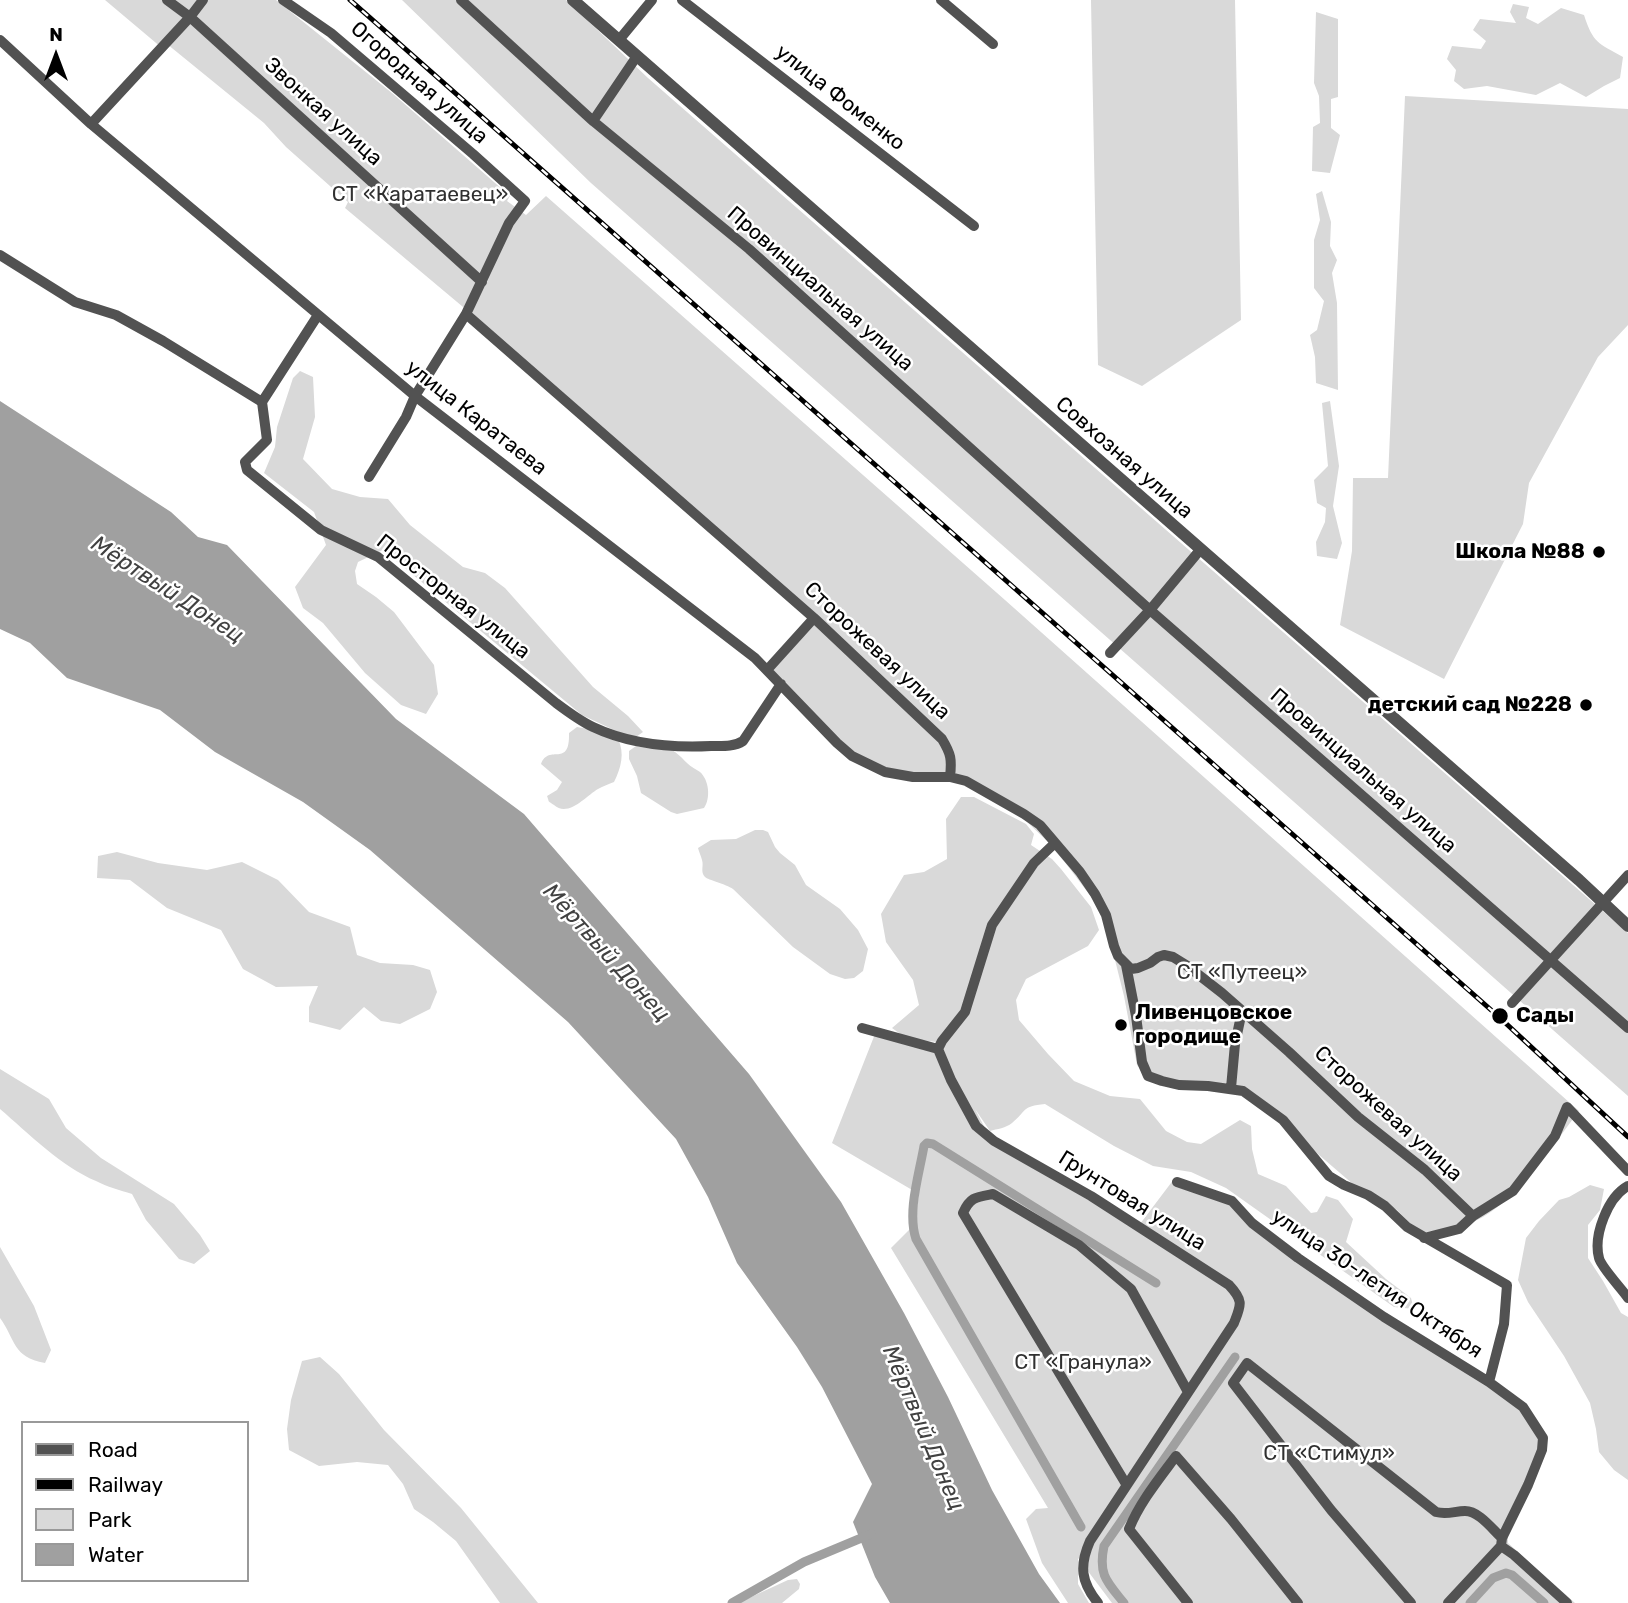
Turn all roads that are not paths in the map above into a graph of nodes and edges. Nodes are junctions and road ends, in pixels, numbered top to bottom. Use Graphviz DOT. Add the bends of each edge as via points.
graph roads {
  1 [pos="167,0"];
  2 [pos="203,0"];
  3 [pos="283,0"];
  4 [pos="461,0"];
  5 [pos="573,0"];
  6 [pos="652,0"];
  7 [pos="682,0"];
  8 [pos="941,0"];
  9 [pos="190,17"];
  10 [pos="0,40"];
  11 [pos="619,40"];
  12 [pos="993,44"];
  13 [pos="637,56"];
  14 [pos="593,121"];
  15 [pos="91,124"];
  16 [pos="974,226"];
  17 [pos="0,255"];
  18 [pos="482,282"];
  19 [pos="466,314"];
  20 [pos="318,315"];
  21 [pos="415,396"];
  22 [pos="262,402"];
  23 [pos="369,477"];
  24 [pos="1200,550"];
  25 [pos="1150,610"];
  26 [pos="814,618"];
  27 [pos="1110,653"];
  28 [pos="767,670"];
  29 [pos="780,684"];
  30 [pos="950,777"];
  31 [pos="1055,843"];
  32 [pos="1628,875"];
  33 [pos="1604,904"];
  34 [pos="1628,926"];
  35 [pos="1552,960"];
  36 [pos="1126,964"];
  37 [pos="1512,1003"];
  38 [pos="1242,1012"];
  39 [pos="862,1028"];
  40 [pos="1628,1028"];
  41 [pos="938,1049"];
  42 [pos="1231,1088"];
  43 [pos="1628,1171"];
  44 [pos="1177,1182"];
  45 [pos="1628,1186"];
  46 [pos="1473,1216"];
  47 [pos="1424,1238"];
  48 [pos="1628,1298"];
  49 [pos="1489,1382"];
  50 [pos="1188,1391"];
  51 [pos="1126,1484"];
  52 [pos="1501,1542"];
  53 [pos="1098,1603"];
  54 [pos="1188,1603"];
  55 [pos="1298,1603"];
  56 [pos="1410,1603"];
  57 [pos="1448,1603"];
  58 [pos="1567,1603"];
  1 -- 9 [label="street, Звонкая улица"];
  2 -- 9 [label="street"];
  3 -- 18 [label="street, Огородная улица" via="331,33 525,201 509,223"];
  4 -- 14 [label="street, Провинциальная улица"];
  5 -- 11 [label="street, Совхозная улица"];
  6 -- 11 [label="street"];
  7 -- 16 [label="street, улица Фоменко"];
  8 -- 12 [label="street"];
  9 -- 15 [label="street"];
  9 -- 18 [label="street, Звонкая улица"];
  10 -- 15 [label="street, улица Каратаева"];
  11 -- 13 [label="street, Совхозная улица"];
  13 -- 14 [label="street"];
  13 -- 24 [label="street, Совхозная улица"];
  14 -- 25 [label="street, Провинциальная улица" via="749,249"];
  15 -- 20 [label="street, улица Каратаева"];
  17 -- 22 [label="street" via="75,302 116,315 163,341"];
  18 -- 19 [label="street"];
  19 -- 21 [label="street"];
  19 -- 26 [label="street, Сторожевая улица"];
  20 -- 21 [label="street, улица Каратаева"];
  20 -- 22 [label="street"];
  21 -- 23 [label="street"];
  21 -- 28 [label="street, улица Каратаева"];
  22 -- 29 [label="street, Просторная улица" via="267,440 245,462 247,470 321,530 378,557 581,721 646,743 739,744"];
  24 -- 25 [label="street"];
  24 -- 33 [label="street, Совхозная улица"];
  25 -- 27 [label="street"];
  25 -- 35 [label="street, Провинциальная улица"];
  26 -- 28 [label="street"];
  26 -- 30 [label="street, Сторожевая улица" via="942,738 951,754"];
  28 -- 29 [label="street, улица Каратаева"];
  29 -- 30 [label="street, улица Каратаева" via="852,756 885,772"];
  30 -- 31 [label="street" via="966,781 1024,814"];
  31 -- 36 [label="street" via="1095,894 1118,956"];
  31 -- 41 [label="street" via="1034,863 992,925 965,1012"];
  32 -- 33 [label="street"];
  33 -- 34 [label="street, Совхозная улица"];
  33 -- 35 [label="street"];
  35 -- 37 [label="street"];
  35 -- 40 [label="street, Провинциальная улица"];
  36 -- 38 [label="street, Сторожевая улица" via="1138,968 1168,955"];
  36 -- 42 [label="street" via="1148,1076 1179,1085"];
  38 -- 42 [label="street"];
  38 -- 46 [label="street, Сторожевая улица"];
  39 -- 41 [label="street"];
  41 -- 50 [label="street, Грунтовая улица" via="976,1126 994,1141 1091,1196 1238,1294 1241,1305 1234,1323"];
  42 -- 47 [label="street" via="1243,1091 1283,1120 1329,1176 1385,1206"];
  43 -- 46 [label="street" via="1567,1107 1555,1136 1513,1191"];
  44 -- 49 [label="street, улица 30-летия Октября" via="1232,1201 1252,1223 1298,1258"];
  45 -- 48 [label="street" via="1603,1216 1598,1241 1599,1259"];
  46 -- 47 [label="street" via="1459,1229"];
  47 -- 49 [label="street" via="1507,1285 1504,1324"];
  49 -- 52 [label="street, улица 30-летия Октября" via="1523,1407 1543,1438 1528,1485"];
  50 -- 51 [label="street, Грунтовая улица"];
  50 -- 51 [label="street" via="1131,1289 1080,1245 993,1194 968,1202 963,1213"];
  51 -- 53 [label="street, Грунтовая улица" via="1084,1554 1082,1571"];
  52 -- 56 [label="street" via="1474,1513 1437,1512 1247,1363 1233,1383"];
  52 -- 57 [label="street"];
  52 -- 58 [label="street"];
  54 -- 55 [label="street" via="1129,1529 1145,1497 1176,1456"];
}
